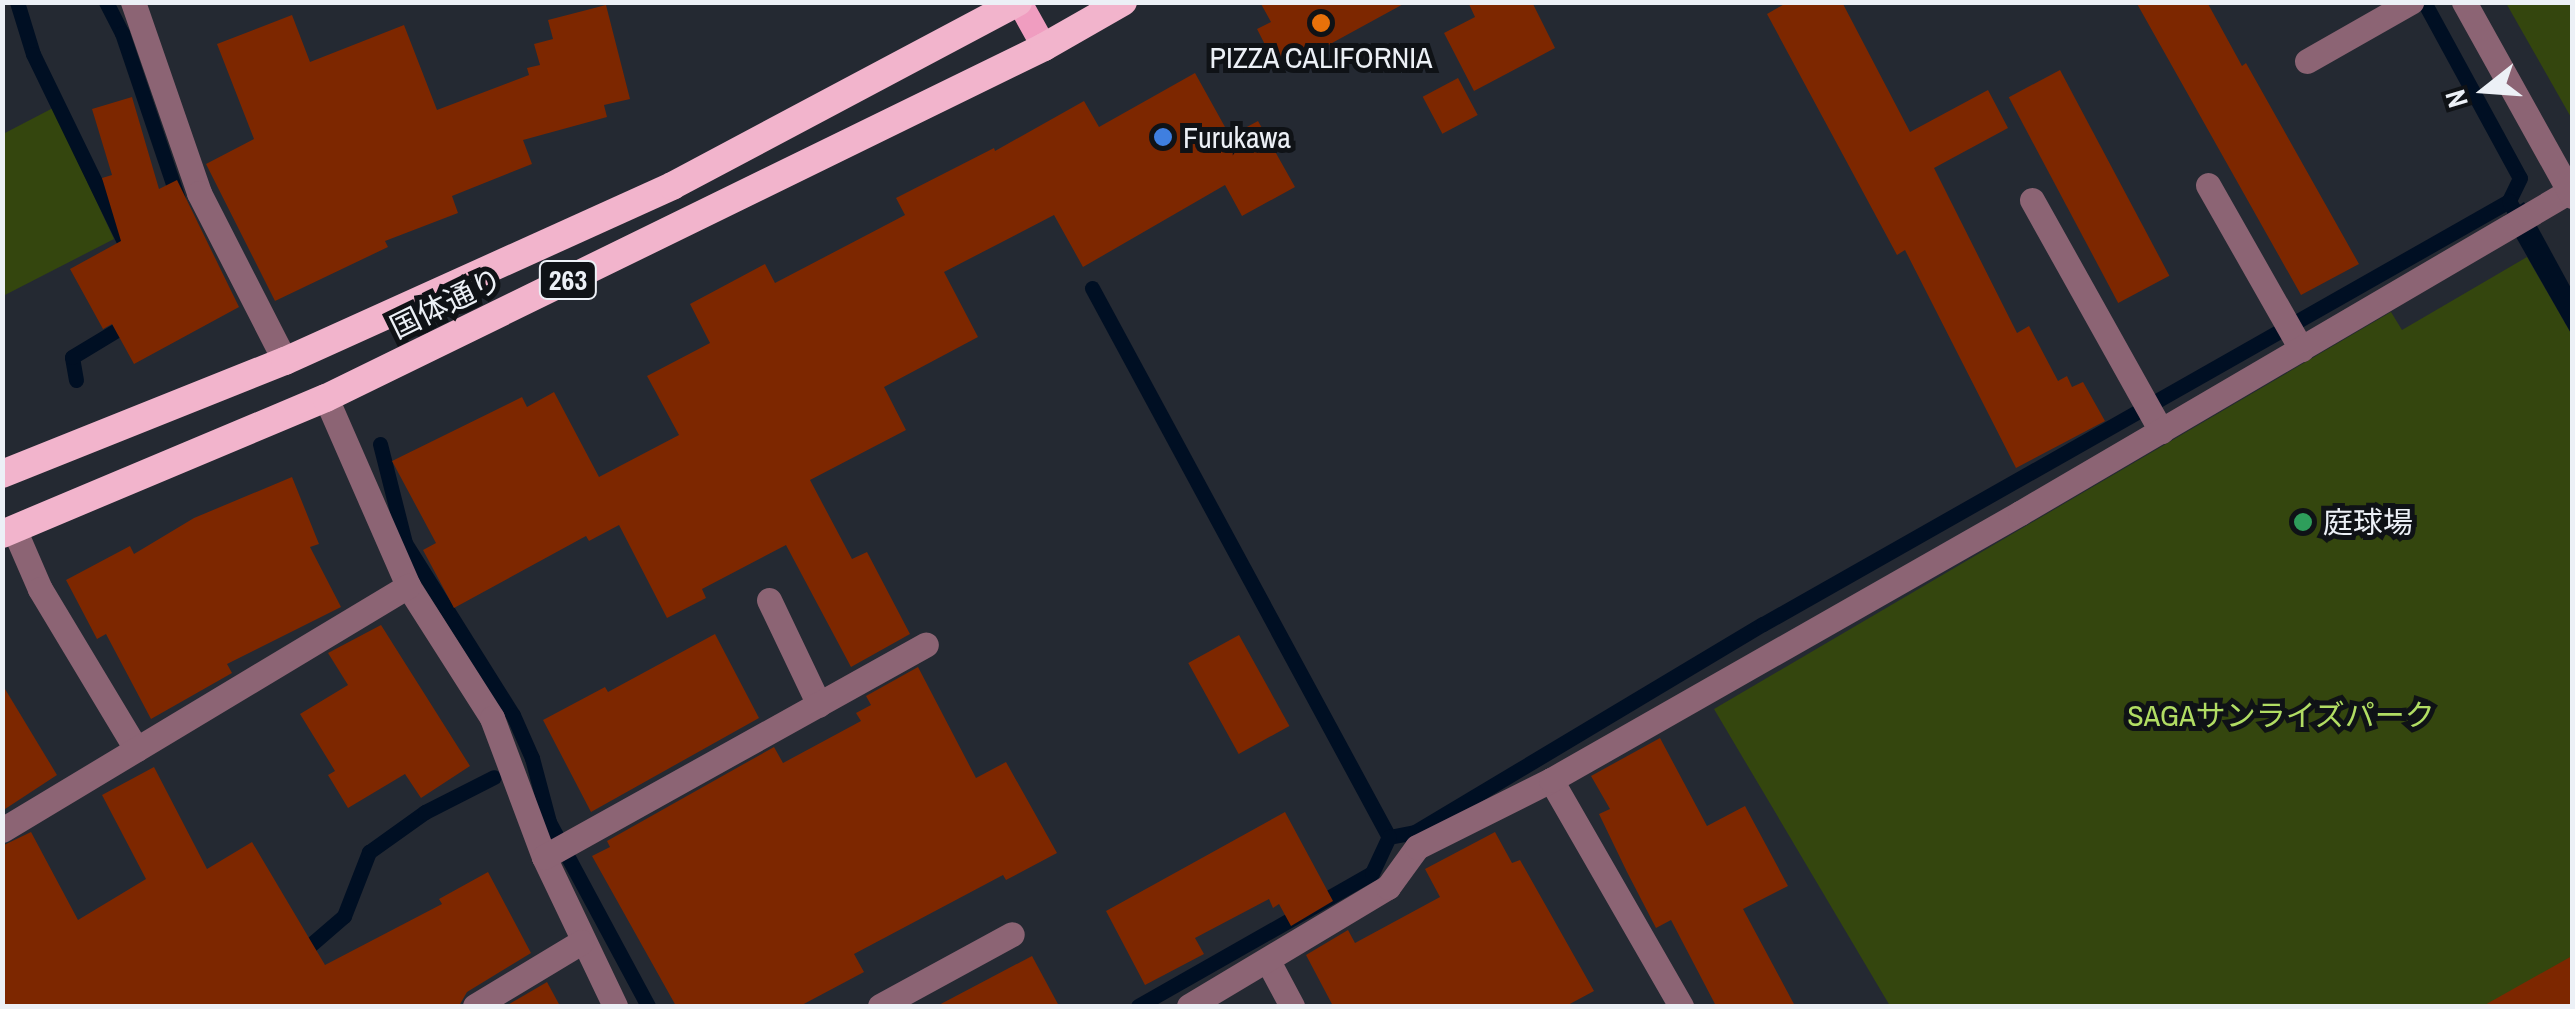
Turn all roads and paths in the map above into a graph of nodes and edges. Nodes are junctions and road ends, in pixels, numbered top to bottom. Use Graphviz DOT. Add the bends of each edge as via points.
graph roads {
  1 [pos="133,2"];
  2 [pos="1019,2"];
  3 [pos="1123,2"];
  4 [pos="2411,2"];
  5 [pos="2464,2"];
  6 [pos="1044,47"];
  7 [pos="2307,61"];
  8 [pos="2208,185"];
  9 [pos="2571,194"];
  10 [pos="2032,200"];
  11 [pos="2301,349"];
  12 [pos="285,361"];
  13 [pos="326,398"];
  14 [pos="2161,430"];
  15 [pos="2,474"];
  16 [pos="8,531"];
  17 [pos="408,586"];
  18 [pos="768,600"];
  19 [pos="926,644"];
  20 [pos="819,705"];
  21 [pos="136,749"];
  22 [pos="1550,780"];
  23 [pos="2,830"];
  24 [pos="544,857"];
  25 [pos="1012,934"];
  26 [pos="581,942"];
  27 [pos="1269,962"];
  28 [pos="476,1006"];
  29 [pos="615,1006"];
  30 [pos="880,1006"];
  31 [pos="1189,1006"];
  32 [pos="1292,1006"];
  33 [pos="1681,1006"];
  1 -- 12 [label="street" via="199,194"];
  2 -- 6 [label="main road"];
  2 -- 12 [label="highway, 国体通り / 263" via="672,186"];
  3 -- 6 [label="highway, 国体通り / 263"];
  4 -- 7 [label="street"];
  5 -- 9 [label="street"];
  6 -- 13 [label="highway, 国体通り / 263"];
  8 -- 11 [label="street"];
  9 -- 11 [label="street"];
  10 -- 14 [label="street"];
  11 -- 14 [label="street"];
  12 -- 15 [label="highway, 国体通り / 263"];
  13 -- 16 [label="highway, 国体通り / 263"];
  13 -- 17 [label="street"];
  14 -- 22 [label="street"];
  16 -- 21 [label="street"];
  17 -- 21 [label="street"];
  17 -- 24 [label="street" via="492,718"];
  18 -- 20 [label="street"];
  19 -- 20 [label="street"];
  20 -- 24 [label="street"];
  21 -- 23 [label="street"];
  22 -- 27 [label="street" via="1418,847 1388,887"];
  22 -- 33 [label="street"];
  24 -- 26 [label="street"];
  25 -- 30 [label="street"];
  26 -- 28 [label="street"];
  26 -- 29 [label="street"];
  27 -- 31 [label="street"];
  27 -- 32 [label="street"];
}
